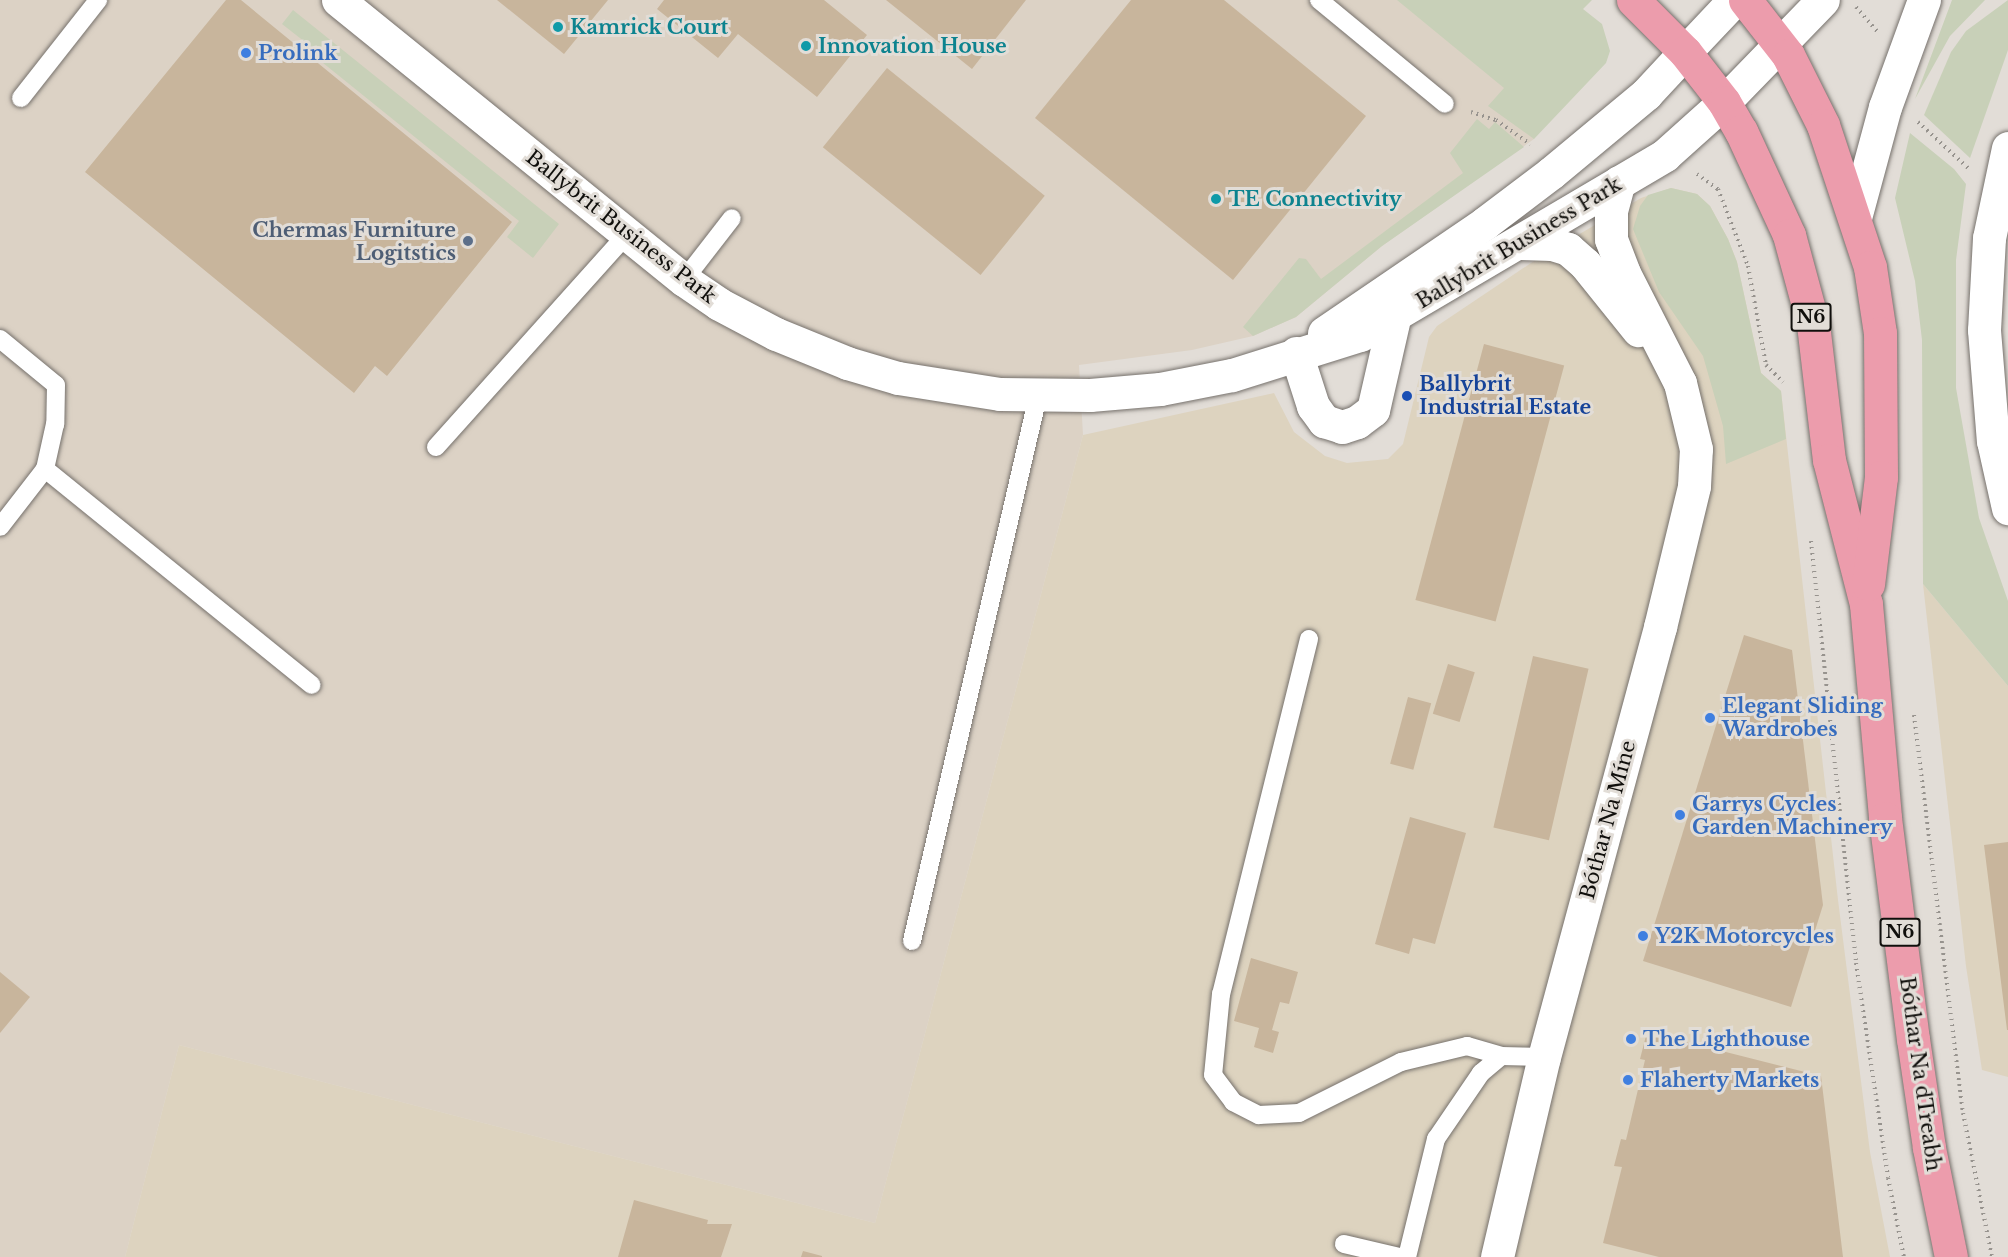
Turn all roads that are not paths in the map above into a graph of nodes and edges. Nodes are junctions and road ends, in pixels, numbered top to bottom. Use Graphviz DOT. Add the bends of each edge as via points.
graph roads {
  1 [pos="98,0"];
  2 [pos="338,0"];
  3 [pos="1319,0"];
  4 [pos="1634,0"];
  5 [pos="1734,0"];
  6 [pos="1745,0"];
  7 [pos="1823,0"];
  8 [pos="1924,0"];
  9 [pos="1781,44"];
  10 [pos="1685,52"];
  11 [pos="21,98"];
  12 [pos="1724,102"];
  13 [pos="1445,104"];
  14 [pos="2008,148"];
  15 [pos="1619,183"];
  16 [pos="732,218"];
  17 [pos="1855,218"];
  18 [pos="627,234"];
  19 [pos="1520,243"];
  20 [pos="684,280"];
  21 [pos="1394,318"];
  22 [pos="0,339"];
  23 [pos="1296,353"];
  24 [pos="1680,383"];
  25 [pos="1038,396"];
  26 [pos="436,447"];
  27 [pos="45,469"];
  28 [pos="2008,508"];
  29 [pos="0,527"];
  30 [pos="1866,604"];
  31 [pos="1309,639"];
  32 [pos="312,685"];
  33 [pos="912,941"];
  34 [pos="1501,1056"];
  35 [pos="1544,1057"];
  36 [pos="1344,1244"];
  37 [pos="1399,1257"];
  38 [pos="1407,1257"];
  39 [pos="1497,1257"];
  40 [pos="1951,1257"];
  1 -- 11 [label="lane"];
  2 -- 18 [label="street, Ballybrit Business Park"];
  3 -- 13 [label="lane"];
  4 -- 10 [label="highway, Bóthar Na dTreabh / N6"];
  5 -- 10 [label="street, Ballybrit Business Park"];
  6 -- 9 [label="highway, Bóthar Na dTreabh / N6"];
  7 -- 9 [label="street, Ballybrit Business Park"];
  8 -- 17 [label="street" via="1885,107"];
  9 -- 12 [label="street, Ballybrit Business Park"];
  9 -- 17 [label="highway, Bóthar Na dTreabh / N6" via="1823,125"];
  10 -- 12 [label="highway, Bóthar Na dTreabh / N6"];
  10 -- 23 [label="street, Ballybrit Business Park" via="1646,94 1485,223"];
  12 -- 15 [label="street, Ballybrit Business Park" via="1665,155"];
  12 -- 30 [label="highway, Bóthar Na dTreabh / N6" via="1789,235 1813,324 1828,460"];
  14 -- 28 [label="street" via="1989,238 1984,330 1993,441"];
  15 -- 19 [label="street, Ballybrit Business Park"];
  15 -- 24 [label="street, Bóthar Na Míne" via="1610,224 1616,255"];
  16 -- 20 [label="lane"];
  17 -- 30 [label="highway, Bóthar Na dTreabh / N6" via="1870,267 1880,333 1881,477"];
  18 -- 20 [label="street, Ballybrit Business Park"];
  18 -- 26 [label="lane"];
  19 -- 21 [label="street, Ballybrit Business Park"];
  19 -- 24 [label="street, Bóthar Na Míne" via="1568,249 1585,264"];
  20 -- 25 [label="street, Ballybrit Business Park" via="776,334 847,363 947,387"];
  21 -- 23 [label="street, Ballybrit Business Park" via="1339,342"];
  21 -- 23 [label="street" via="1373,410 1357,422 1342,427 1324,421 1313,406"];
  22 -- 27 [label="lane" via="56,385 55,424"];
  23 -- 25 [label="street, Ballybrit Business Park" via="1233,375 1160,389"];
  24 -- 35 [label="street, Bóthar Na Míne" via="1696,449 1694,486"];
  25 -- 33 [label="lane"];
  27 -- 29 [label="lane"];
  27 -- 32 [label="lane"];
  30 -- 40 [label="highway, Bóthar Na dTreabh / N6" via="1886,818 1913,1039"];
  31 -- 34 [label="lane" via="1221,994 1213,1075 1233,1102 1259,1115 1299,1113 1401,1062 1467,1046"];
  34 -- 35 [label="lane"];
  34 -- 38 [label="lane" via="1481,1073 1436,1139"];
  35 -- 39 [label="street, Bóthar Na Míne"];
  36 -- 37 [label="lane"];
}
